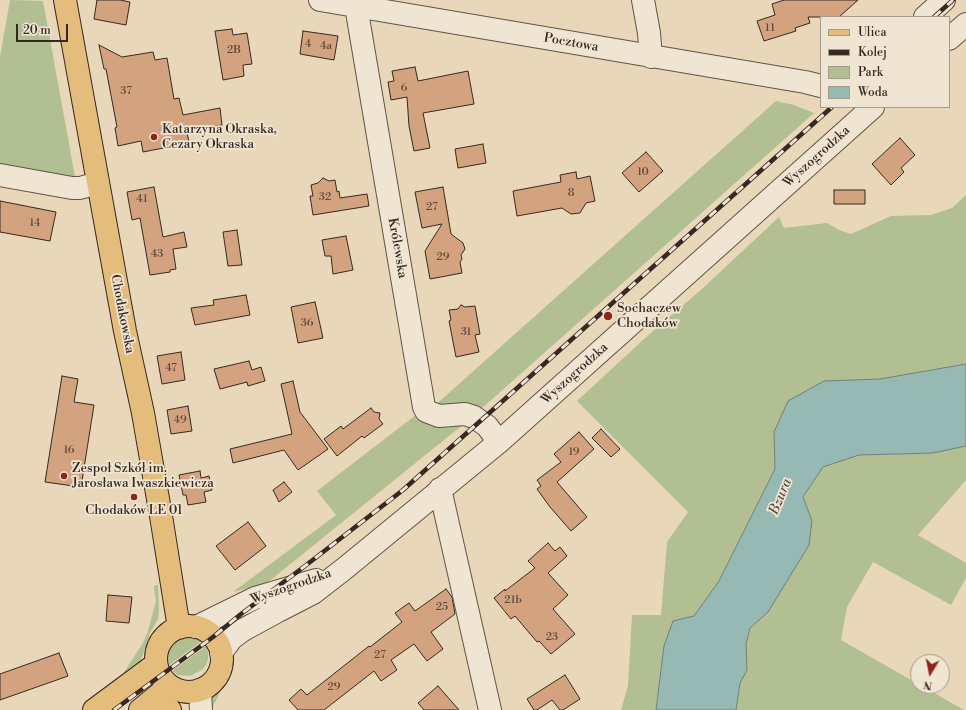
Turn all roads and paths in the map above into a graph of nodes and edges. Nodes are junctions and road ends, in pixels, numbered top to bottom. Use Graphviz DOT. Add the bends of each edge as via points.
graph roads {
  1 [pos="65,0"];
  2 [pos="320,0"];
  3 [pos="643,0"];
  4 [pos="944,0"];
  5 [pos="356,3"];
  6 [pos="926,16"];
  7 [pos="966,24"];
  8 [pos="950,38"];
  9 [pos="651,57"];
  10 [pos="820,86"];
  11 [pos="864,110"];
  12 [pos="0,175"];
  13 [pos="98,184"];
  14 [pos="499,442"];
  15 [pos="440,489"];
  16 [pos="344,569"];
  17 [pos="187,627"];
  18 [pos="221,653"];
  19 [pos="156,664"];
  20 [pos="169,686"];
  21 [pos="200,700"];
  22 [pos="94,710"];
  23 [pos="140,710"];
  24 [pos="151,710"];
  25 [pos="170,710"];
  26 [pos="490,710"];
  1 -- 13 [label="main road, Chodakowska"];
  2 -- 5 [label="street, Pocztowa"];
  3 -- 9 [label="street"];
  4 -- 6 [label="street"];
  5 -- 9 [label="street, Pocztowa"];
  5 -- 14 [label="street, Królewska" via="424,407 426,411 439,416 465,414 474,417 487,426"];
  7 -- 8 [label="street"];
  9 -- 10 [label="street, Pocztowa"];
  11 -- 14 [label="street, Wyszogrodzka"];
  12 -- 13 [label="street" via="72,188"];
  13 -- 17 [label="main road, Chodakowska" via="125,331"];
  14 -- 15 [label="street, Wyszogrodzka"];
  15 -- 16 [label="street, Wyszogrodzka"];
  15 -- 26 [label="street"];
  16 -- 17 [label="street, Wyszogrodzka" via="312,582 255,598"];
  16 -- 18 [label="street, Wyszogrodzka" via="312,593 243,630 232,638"];
  17 -- 18 [label="main road" via="205,631 213,637"];
  17 -- 19 [label="main road" via="170,632 161,642 156,654"];
  18 -- 21 [label="main road" via="219,671"];
  19 -- 20 [label="main road" via="160,676"];
  19 -- 22 [label="main road"];
  20 -- 21 [label="main road"];
  20 -- 23 [label="main road"];
  24 -- 25 [label="main road"];
}
